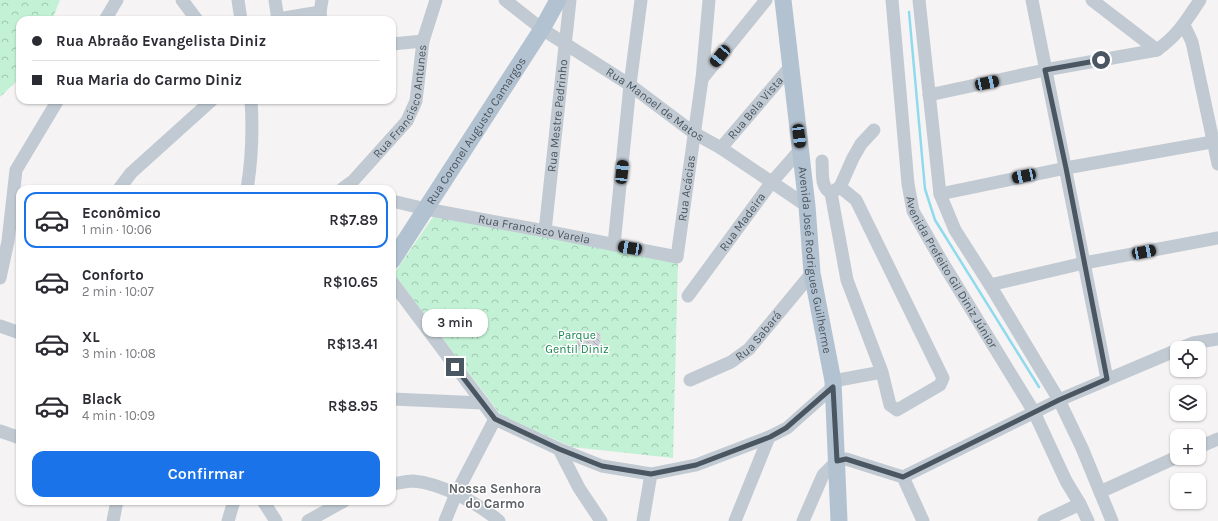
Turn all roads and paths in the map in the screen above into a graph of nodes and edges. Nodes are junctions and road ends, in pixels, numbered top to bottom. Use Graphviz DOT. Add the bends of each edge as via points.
graph roads {
  1 [pos="117,0"];
  2 [pos="182,0"];
  3 [pos="238,0"];
  4 [pos="275,0"];
  5 [pos="436,0"];
  6 [pos="505,0"];
  7 [pos="558,0"];
  8 [pos="570,0"];
  9 [pos="641,0"];
  10 [pos="709,0"];
  11 [pos="766,0"];
  12 [pos="783,0"];
  13 [pos="892,0"];
  14 [pos="919,0"];
  15 [pos="1032,0"];
  16 [pos="1092,0"];
  17 [pos="1200,0"];
  18 [pos="321,10"];
  19 [pos="107,16"];
  20 [pos="194,16"];
  21 [pos="240,16"];
  22 [pos="278,16"];
  23 [pos="292,16"];
  24 [pos="1184,25"];
  25 [pos="542,29"];
  26 [pos="423,41"];
  27 [pos="396,44"];
  28 [pos="564,44"];
  29 [pos="1157,50"];
  30 [pos="791,66"];
  31 [pos="1045,70"];
  32 [pos="702,78"];
  33 [pos="630,85"];
  34 [pos="929,96"];
  35 [pos="56,104"];
  36 [pos="208,104"];
  37 [pos="250,104"];
  38 [pos="874,130"];
  39 [pos="694,133"];
  40 [pos="1216,142"];
  41 [pos="721,148"];
  42 [pos="800,150"];
  43 [pos="822,161"];
  44 [pos="1218,164"];
  45 [pos="1066,168"];
  46 [pos="771,183"];
  47 [pos="122,185"];
  48 [pos="248,185"];
  49 [pos="348,185"];
  50 [pos="836,190"];
  51 [pos="940,194"];
  52 [pos="396,202"];
  53 [pos="807,206"];
  54 [pos="426,209"];
  55 [pos="545,231"];
  56 [pos="1218,238"];
  57 [pos="614,245"];
  58 [pos="396,255"];
  59 [pos="677,257"];
  60 [pos="1084,263"];
  61 [pos="812,274"];
  62 [pos="0,278"];
  63 [pos="990,285"];
  64 [pos="396,287"];
  65 [pos="688,296"];
  66 [pos="0,326"];
  67 [pos="16,332"];
  68 [pos="1218,339"];
  69 [pos="1206,341"];
  70 [pos="1170,353"];
  71 [pos="882,372"];
  72 [pos="1107,379"];
  73 [pos="690,380"];
  74 [pos="833,384"];
  75 [pos="396,399"];
  76 [pos="1059,400"];
  77 [pos="482,403"];
  78 [pos="1034,412"];
  79 [pos="495,419"];
  80 [pos="0,431"];
  81 [pos="16,437"];
  82 [pos="770,437"];
  83 [pos="1218,439"];
  84 [pos="1206,444"];
  85 [pos="559,449"];
  86 [pos="1170,460"];
  87 [pos="837,461"];
  88 [pos="651,474"];
  89 [pos="903,477"];
  90 [pos="396,483"];
  91 [pos="1100,492"];
  92 [pos="456,494"];
  93 [pos="1080,504"];
  94 [pos="116,505"];
  95 [pos="231,505"];
  96 [pos="265,505"];
  97 [pos="337,505"];
  98 [pos="113,521"];
  99 [pos="228,521"];
  100 [pos="276,521"];
  101 [pos="308,521"];
  102 [pos="445,521"];
  103 [pos="499,521"];
  104 [pos="601,521"];
  105 [pos="643,521"];
  106 [pos="735,521"];
  107 [pos="803,521"];
  108 [pos="839,521"];
  109 [pos="923,521"];
  110 [pos="1044,521"];
  111 [pos="1088,521"];
  112 [pos="1112,521"];
  1 -- 19 [label="street"];
  2 -- 20 [label="street"];
  3 -- 21 [label="street"];
  4 -- 22 [label="street"];
  5 -- 26 [label="street, Rua Francisco Antunes"];
  6 -- 25 [label="street, Rua Manoel de Matos"];
  7 -- 25 [label="main road, Rua Coronel Augusto Camargos"];
  8 -- 28 [label="street, Rua Mestre Pedrinho"];
  9 -- 33 [label="street"];
  10 -- 32 [label="street, Rua Acácias"];
  11 -- 32 [label="street"];
  12 -- 30 [label="main road, Avenida José Rodrigues Guilherme"];
  13 -- 78 [label="street, Avenida Prefeito Gil Diniz Júnior" via="908,184 913,211"];
  14 -- 34 [label="street, Avenida Prefeito Gil Diniz Júnior"];
  15 -- 31 [label="street"];
  16 -- 29 [label="street"];
  17 -- 24 [label="street"];
  18 -- 23 [label="street"];
  24 -- 29 [label="street"];
  24 -- 40 [label="street" via="1192,42"];
  25 -- 28 [label="street, Rua Manoel de Matos"];
  25 -- 54 [label="main road, Rua Coronel Augusto Camargos"];
  26 -- 27 [label="street"];
  26 -- 49 [label="street, Rua Francisco Antunes" via="416,101 407,121"];
  28 -- 33 [label="street, Rua Manoel de Matos"];
  28 -- 55 [label="street, Rua Mestre Pedrinho"];
  29 -- 31 [label="street"];
  30 -- 41 [label="street, Rua Bela Vista"];
  30 -- 42 [label="main road, Avenida José Rodrigues Guilherme"];
  31 -- 34 [label="street"];
  31 -- 45 [label="street"];
  32 -- 39 [label="street, Rua Acácias"];
  33 -- 39 [label="street, Rua Manoel de Matos"];
  33 -- 57 [label="street"];
  34 -- 51 [label="street, Avenida Prefeito Gil Diniz Júnior"];
  35 -- 62 [label="street" via="16,170 8,241"];
  36 -- 47 [label="street" via="131,173"];
  37 -- 48 [label="street" via="252,154"];
  38 -- 50 [label="street" via="853,158"];
  39 -- 41 [label="street, Rua Manoel de Matos"];
  39 -- 59 [label="street, Rua Acácias"];
  40 -- 44 [label="street"];
  40 -- 45 [label="street"];
  41 -- 46 [label="street, Rua Manoel de Matos"];
  42 -- 46 [label="street, Rua Madeira"];
  42 -- 53 [label="main road, Avenida José Rodrigues Guilherme"];
  43 -- 50 [label="street" via="824,187 826,190"];
  45 -- 51 [label="street"];
  45 -- 60 [label="street"];
  46 -- 53 [label="street, Rua Manoel de Matos"];
  46 -- 65 [label="street, Rua Madeira"];
  50 -- 71 [label="street" via="847,280"];
  50 -- 71 [label="street" via="856,200 943,378 940,385 897,410 890,405"];
  51 -- 63 [label="street, Avenida Prefeito Gil Diniz Júnior" via="955,230"];
  52 -- 54 [label="street, Rua Francisco Varela"];
  53 -- 61 [label="main road, Avenida José Rodrigues Guilherme"];
  54 -- 55 [label="street, Rua Francisco Varela"];
  54 -- 58 [label="main road, Rua Coronel Augusto Camargos"];
  55 -- 57 [label="street, Rua Francisco Varela"];
  56 -- 60 [label="street"];
  57 -- 59 [label="street, Rua Francisco Varela"];
  60 -- 63 [label="street"];
  60 -- 72 [label="street"];
  61 -- 73 [label="street, Rua Sabará" via="749,349 731,362"];
  61 -- 74 [label="main road, Avenida José Rodrigues Guilherme"];
  63 -- 76 [label="street, Avenida Prefeito Gil Diniz Júnior"];
  64 -- 77 [label="street"];
  66 -- 67 [label="street"];
  68 -- 69 [label="street"];
  70 -- 72 [label="street"];
  71 -- 74 [label="street"];
  72 -- 76 [label="street"];
  74 -- 82 [label="street" via="786,428"];
  74 -- 87 [label="main road, Avenida José Rodrigues Guilherme"];
  75 -- 77 [label="street"];
  76 -- 78 [label="street"];
  76 -- 91 [label="street, Avenida Prefeito Gil Diniz Júnior"];
  77 -- 79 [label="street"];
  78 -- 89 [label="street"];
  78 -- 93 [label="street, Avenida Prefeito Gil Diniz Júnior" via="1066,481"];
  79 -- 85 [label="street"];
  79 -- 92 [label="street"];
  80 -- 81 [label="street"];
  82 -- 88 [label="street" via="696,465"];
  82 -- 106 [label="street"];
  83 -- 84 [label="street"];
  85 -- 88 [label="street" via="602,466"];
  85 -- 104 [label="street" via="579,488"];
  86 -- 91 [label="street"];
  87 -- 89 [label="street" via="846,459"];
  87 -- 107 [label="street" via="823,475"];
  87 -- 108 [label="main road, Avenida José Rodrigues Guilherme"];
  88 -- 105 [label="street"];
  89 -- 109 [label="street"];
  90 -- 92 [label="street" via="413,481 434,485"];
  91 -- 112 [label="street, Avenida Prefeito Gil Diniz Júnior"];
  92 -- 102 [label="street"];
  92 -- 103 [label="street"];
  93 -- 110 [label="street"];
  93 -- 111 [label="street, Avenida Prefeito Gil Diniz Júnior"];
  94 -- 98 [label="street"];
  95 -- 99 [label="street"];
  96 -- 100 [label="street"];
  97 -- 101 [label="street"];
}
